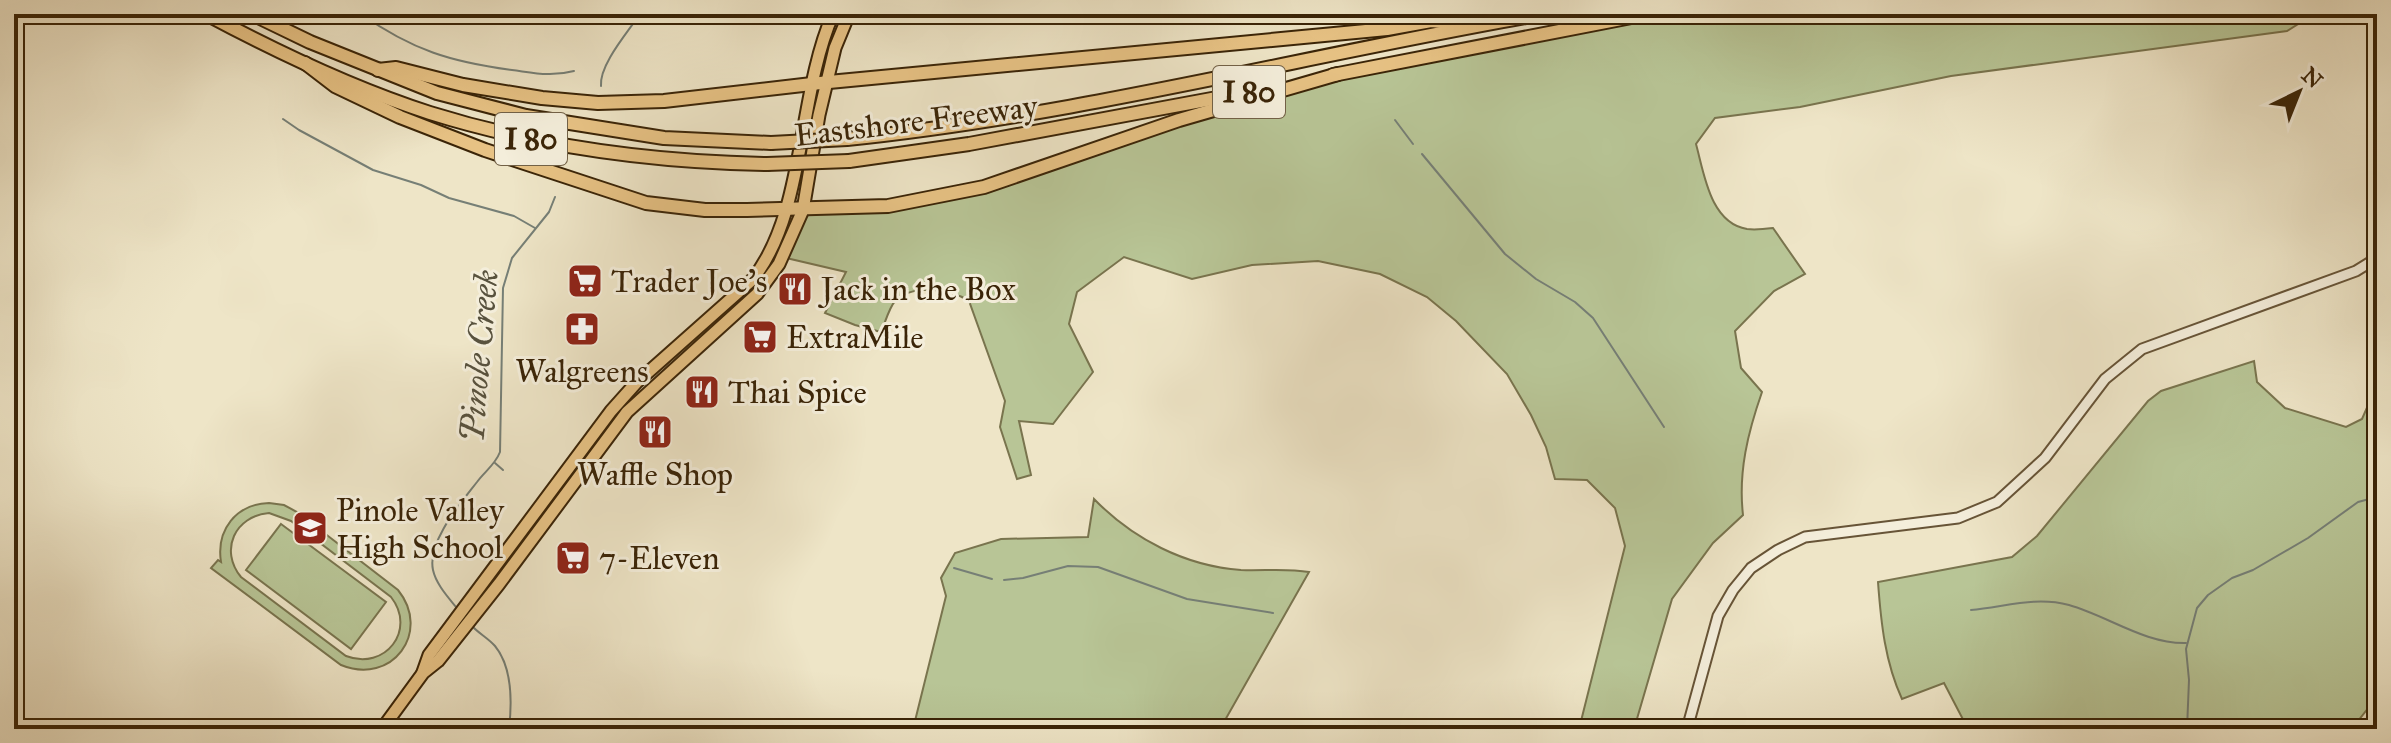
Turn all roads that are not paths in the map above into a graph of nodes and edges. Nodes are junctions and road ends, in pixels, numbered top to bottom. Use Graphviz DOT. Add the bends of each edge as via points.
graph roads {
  1 [pos="206,14"];
  2 [pos="252,14"];
  3 [pos="833,14"];
  4 [pos="849,14"];
  5 [pos="1543,14"];
  6 [pos="1647,14"];
  7 [pos="1475,25"];
  8 [pos="305,63"];
  9 [pos="378,70"];
  10 [pos="1338,74"];
  11 [pos="829,82"];
  12 [pos="811,85"];
  13 [pos="803,210"];
  14 [pos="785,211"];
  15 [pos="2377,258"];
  16 [pos="474,605"];
  17 [pos="382,729"];
  18 [pos="1687,729"];
  1 -- 8 [label="highway, Eastshore Freeway / I 80"];
  2 -- 9 [label="highway, Eastshore Freeway / I 80"];
  3 -- 12 [label="main road"];
  4 -- 11 [label="main road"];
  5 -- 7 [label="highway, Eastshore Freeway / I 80"];
  6 -- 10 [label="highway, Eastshore Freeway / I 80"];
  7 -- 9 [label="highway, Eastshore Freeway / I 80, bridge" via="964,125 771,143 600,130 437,93"];
  7 -- 11 [label="highway" via="1431,21"];
  8 -- 10 [label="highway, Eastshore Freeway / I 80, bridge" via="429,112 513,135 597,152 767,164 849,161 969,144"];
  8 -- 14 [label="highway" via="335,86 414,122 646,203"];
  9 -- 12 [label="highway" via="396,68 508,94 598,103"];
  10 -- 13 [label="highway" via="1179,120 984,187 888,206"];
  11 -- 12 [label="highway"];
  11 -- 13 [label="main road"];
  12 -- 14 [label="main road"];
  13 -- 14 [label="highway"];
  13 -- 16 [label="main road" via="779,264 760,291 627,412"];
  14 -- 16 [label="main road" via="775,245 752,280 611,411"];
  15 -- 18 [label="street" via="2356,271 2142,349 2105,379 2045,458 1997,502 1958,518 1805,537 1751,568 1718,616"];
  16 -- 17 [label="main road" via="438,661"];
}
